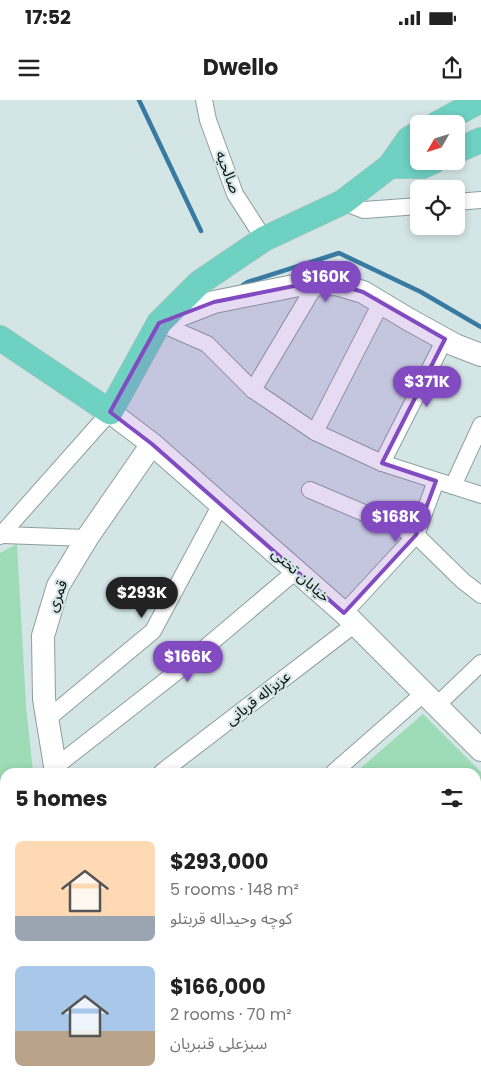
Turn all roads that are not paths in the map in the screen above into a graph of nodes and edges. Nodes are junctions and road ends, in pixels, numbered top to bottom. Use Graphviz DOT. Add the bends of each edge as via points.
graph roads {
  1 [pos="204,100"];
  2 [pos="481,100"];
  3 [pos="454,115"];
  4 [pos="410,138"];
  5 [pos="481,140"];
  6 [pos="465,147"];
  7 [pos="390,166"];
  8 [pos="410,166"];
  9 [pos="481,200"];
  10 [pos="465,201"];
  11 [pos="344,202"];
  12 [pos="410,207"];
  13 [pos="264,240"];
  14 [pos="316,284"];
  15 [pos="381,303"];
  16 [pos="159,323"];
  17 [pos="3,336"];
  18 [pos="445,339"];
  19 [pos="481,355"];
  20 [pos="254,390"];
  21 [pos="110,412"];
  22 [pos="481,425"];
  23 [pos="314,432"];
  24 [pos="152,444"];
  25 [pos="382,463"];
  26 [pos="436,481"];
  27 [pos="453,486"];
  28 [pos="310,490"];
  29 [pos="481,495"];
  30 [pos="221,504"];
  31 [pos="1,535"];
  32 [pos="416,535"];
  33 [pos="87,538"];
  34 [pos="297,570"];
  35 [pos="481,595"];
  36 [pos="349,618"];
  37 [pos="481,663"];
  38 [pos="430,700"];
  39 [pos="46,720"];
  40 [pos="481,750"];
  41 [pos="55,768"];
  42 [pos="57,768"];
  43 [pos="167,768"];
  44 [pos="339,768"];
  1 -- 13 [label="street, صالحیه" via="235,194"];
  2 -- 3 [label="main road"];
  4 -- 7 [label="main road"];
  5 -- 6 [label="main road"];
  7 -- 8 [label="main road"];
  7 -- 11 [label="main road"];
  9 -- 10 [label="street"];
  11 -- 12 [label="street" via="364,210"];
  11 -- 13 [label="main road"];
  13 -- 16 [label="main road" via="199,283"];
  14 -- 15 [label="street" via="336,284 363,292"];
  14 -- 16 [label="street" via="214,302"];
  14 -- 20 [label="street"];
  15 -- 18 [label="street"];
  15 -- 23 [label="street"];
  16 -- 20 [label="street" via="207,344"];
  16 -- 21 [label="main road"];
  17 -- 21 [label="main road"];
  18 -- 19 [label="street"];
  18 -- 25 [label="street"];
  20 -- 23 [label="street"];
  21 -- 24 [label="street, خیابان تختی"];
  21 -- 31 [label="street"];
  22 -- 27 [label="street"];
  23 -- 25 [label="street"];
  24 -- 30 [label="street, خیابان تختی"];
  24 -- 33 [label="street, قمری"];
  25 -- 26 [label="street"];
  26 -- 27 [label="street"];
  26 -- 32 [label="street"];
  27 -- 29 [label="street"];
  28 -- 32 [label="street"];
  30 -- 34 [label="street, خیابان تختی"];
  30 -- 39 [label="street" via="153,632"];
  31 -- 33 [label="street"];
  32 -- 35 [label="street"];
  32 -- 36 [label="street, عزیزاله قربانی"];
  33 -- 39 [label="street, قمری" via="58,586 43,636"];
  34 -- 36 [label="street, خیابان تختی"];
  34 -- 42 [label="street"];
  36 -- 38 [label="street, خیابان تختی"];
  36 -- 43 [label="street, عزیزاله قربانی"];
  37 -- 38 [label="street"];
  38 -- 40 [label="street, خیابان تختی"];
  38 -- 44 [label="street"];
  39 -- 41 [label="street, قمری"];
}
